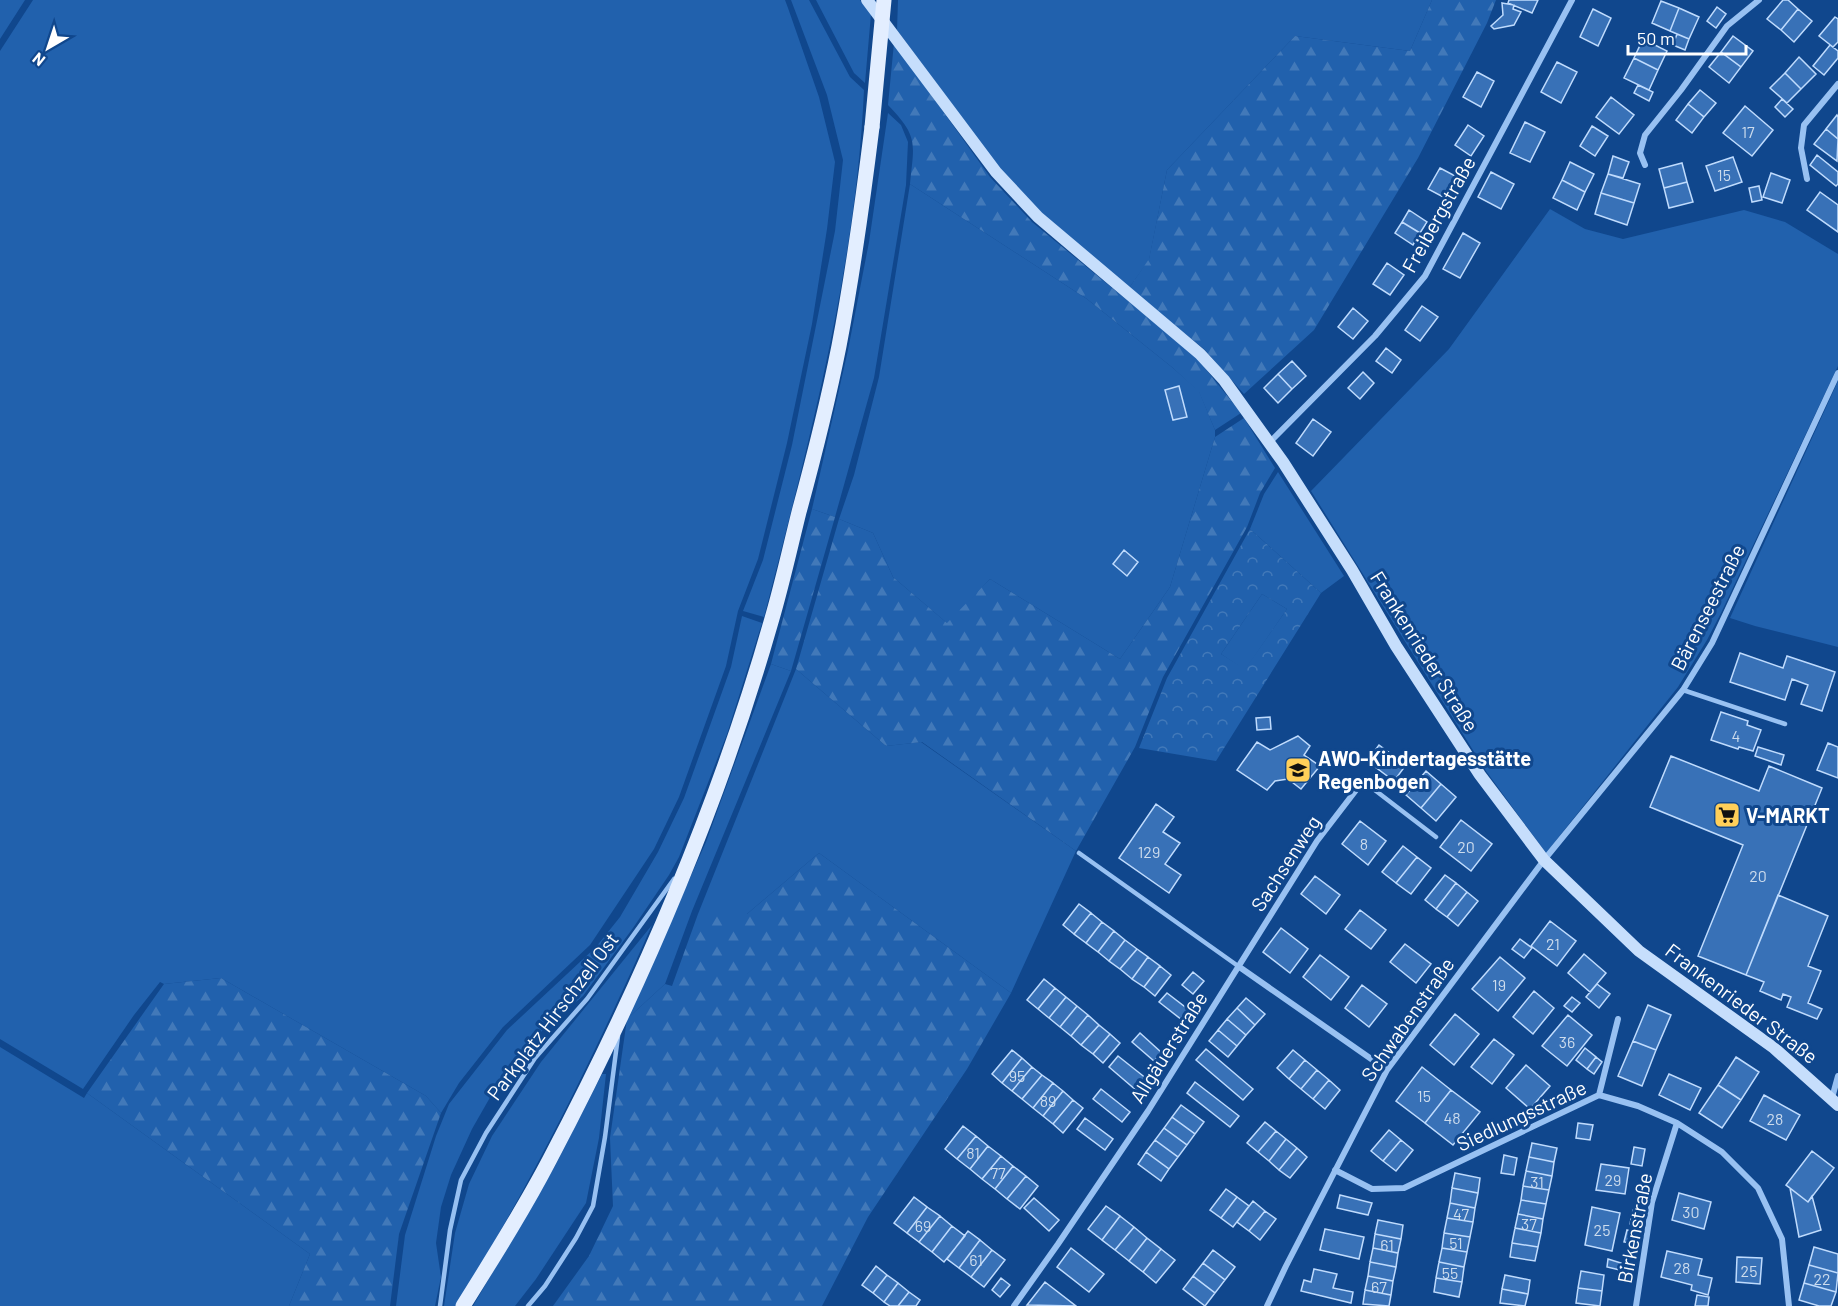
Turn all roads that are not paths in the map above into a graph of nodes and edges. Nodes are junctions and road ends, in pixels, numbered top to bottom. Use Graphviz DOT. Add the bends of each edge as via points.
graph roads {
  1 [pos="867,0"];
  2 [pos="884,0"];
  3 [pos="1572,0"];
  4 [pos="1759,0"];
  5 [pos="1838,84"];
  6 [pos="1645,165"];
  7 [pos="1808,179"];
  8 [pos="1838,373"];
  9 [pos="1269,442"];
  10 [pos="1683,690"];
  11 [pos="1785,724"];
  12 [pos="1363,781"];
  13 [pos="1436,837"];
  14 [pos="1079,853"];
  15 [pos="688,860"];
  16 [pos="1544,860"];
  17 [pos="1238,966"];
  18 [pos="621,1013"];
  19 [pos="1618,1019"];
  20 [pos="1387,1070"];
  21 [pos="1838,1076"];
  22 [pos="1599,1095"];
  23 [pos="1835,1101"];
  24 [pos="1677,1123"];
  25 [pos="1335,1170"];
  26 [pos="440,1306"];
  27 [pos="463,1306"];
  28 [pos="528,1306"];
  29 [pos="1014,1306"];
  30 [pos="1267,1306"];
  31 [pos="1636,1306"];
  32 [pos="1789,1306"];
  1 -- 9 [label="street, Frankenrieder Straße" via="996,172 1038,217 1200,354"];
  2 -- 15 [label="main road, bridge" via="873,127 839,348 771,622 735,736"];
  3 -- 9 [label="street, Freibergstraße" via="1425,276 1375,336"];
  4 -- 6 [label="street" via="1727,26 1645,135 1640,153"];
  5 -- 7 [label="street" via="1804,125 1802,148"];
  8 -- 10 [label="street, Bärenseestraße" via="1712,643"];
  9 -- 16 [label="street, Frankenrieder Straße" via="1473,766"];
  10 -- 11 [label="lane"];
  10 -- 16 [label="street, Bärenseestraße"];
  12 -- 13 [label="lane"];
  12 -- 17 [label="street, Sachsenweg" via="1317,841"];
  14 -- 17 [label="lane"];
  15 -- 18 [label="main road"];
  15 -- 26 [label="lane, Parkplatz Hirschzell Ost" via="587,999 535,1058 486,1133 461,1180"];
  16 -- 20 [label="street, Schwabenstraße"];
  16 -- 23 [label="street, Frankenrieder Straße" via="1639,951 1774,1048"];
  17 -- 20 [label="street"];
  17 -- 29 [label="street, Allgäuerstraße" via="1148,1111"];
  18 -- 27 [label="main road" via="549,1162"];
  18 -- 28 [label="lane" via="593,1206 545,1286"];
  19 -- 22 [label="street"];
  20 -- 25 [label="street, Schwabenstraße"];
  21 -- 23 [label="street"];
  22 -- 24 [label="street, Siedlungsstraße"];
  22 -- 25 [label="street, Siedlungsstraße" via="1404,1188 1372,1189"];
  24 -- 31 [label="street, Birkenstraße" via="1652,1202"];
  24 -- 32 [label="street, Siedlungsstraße" via="1722,1152 1758,1188 1782,1239"];
  25 -- 30 [label="street, Schwabenstraße"];
}
